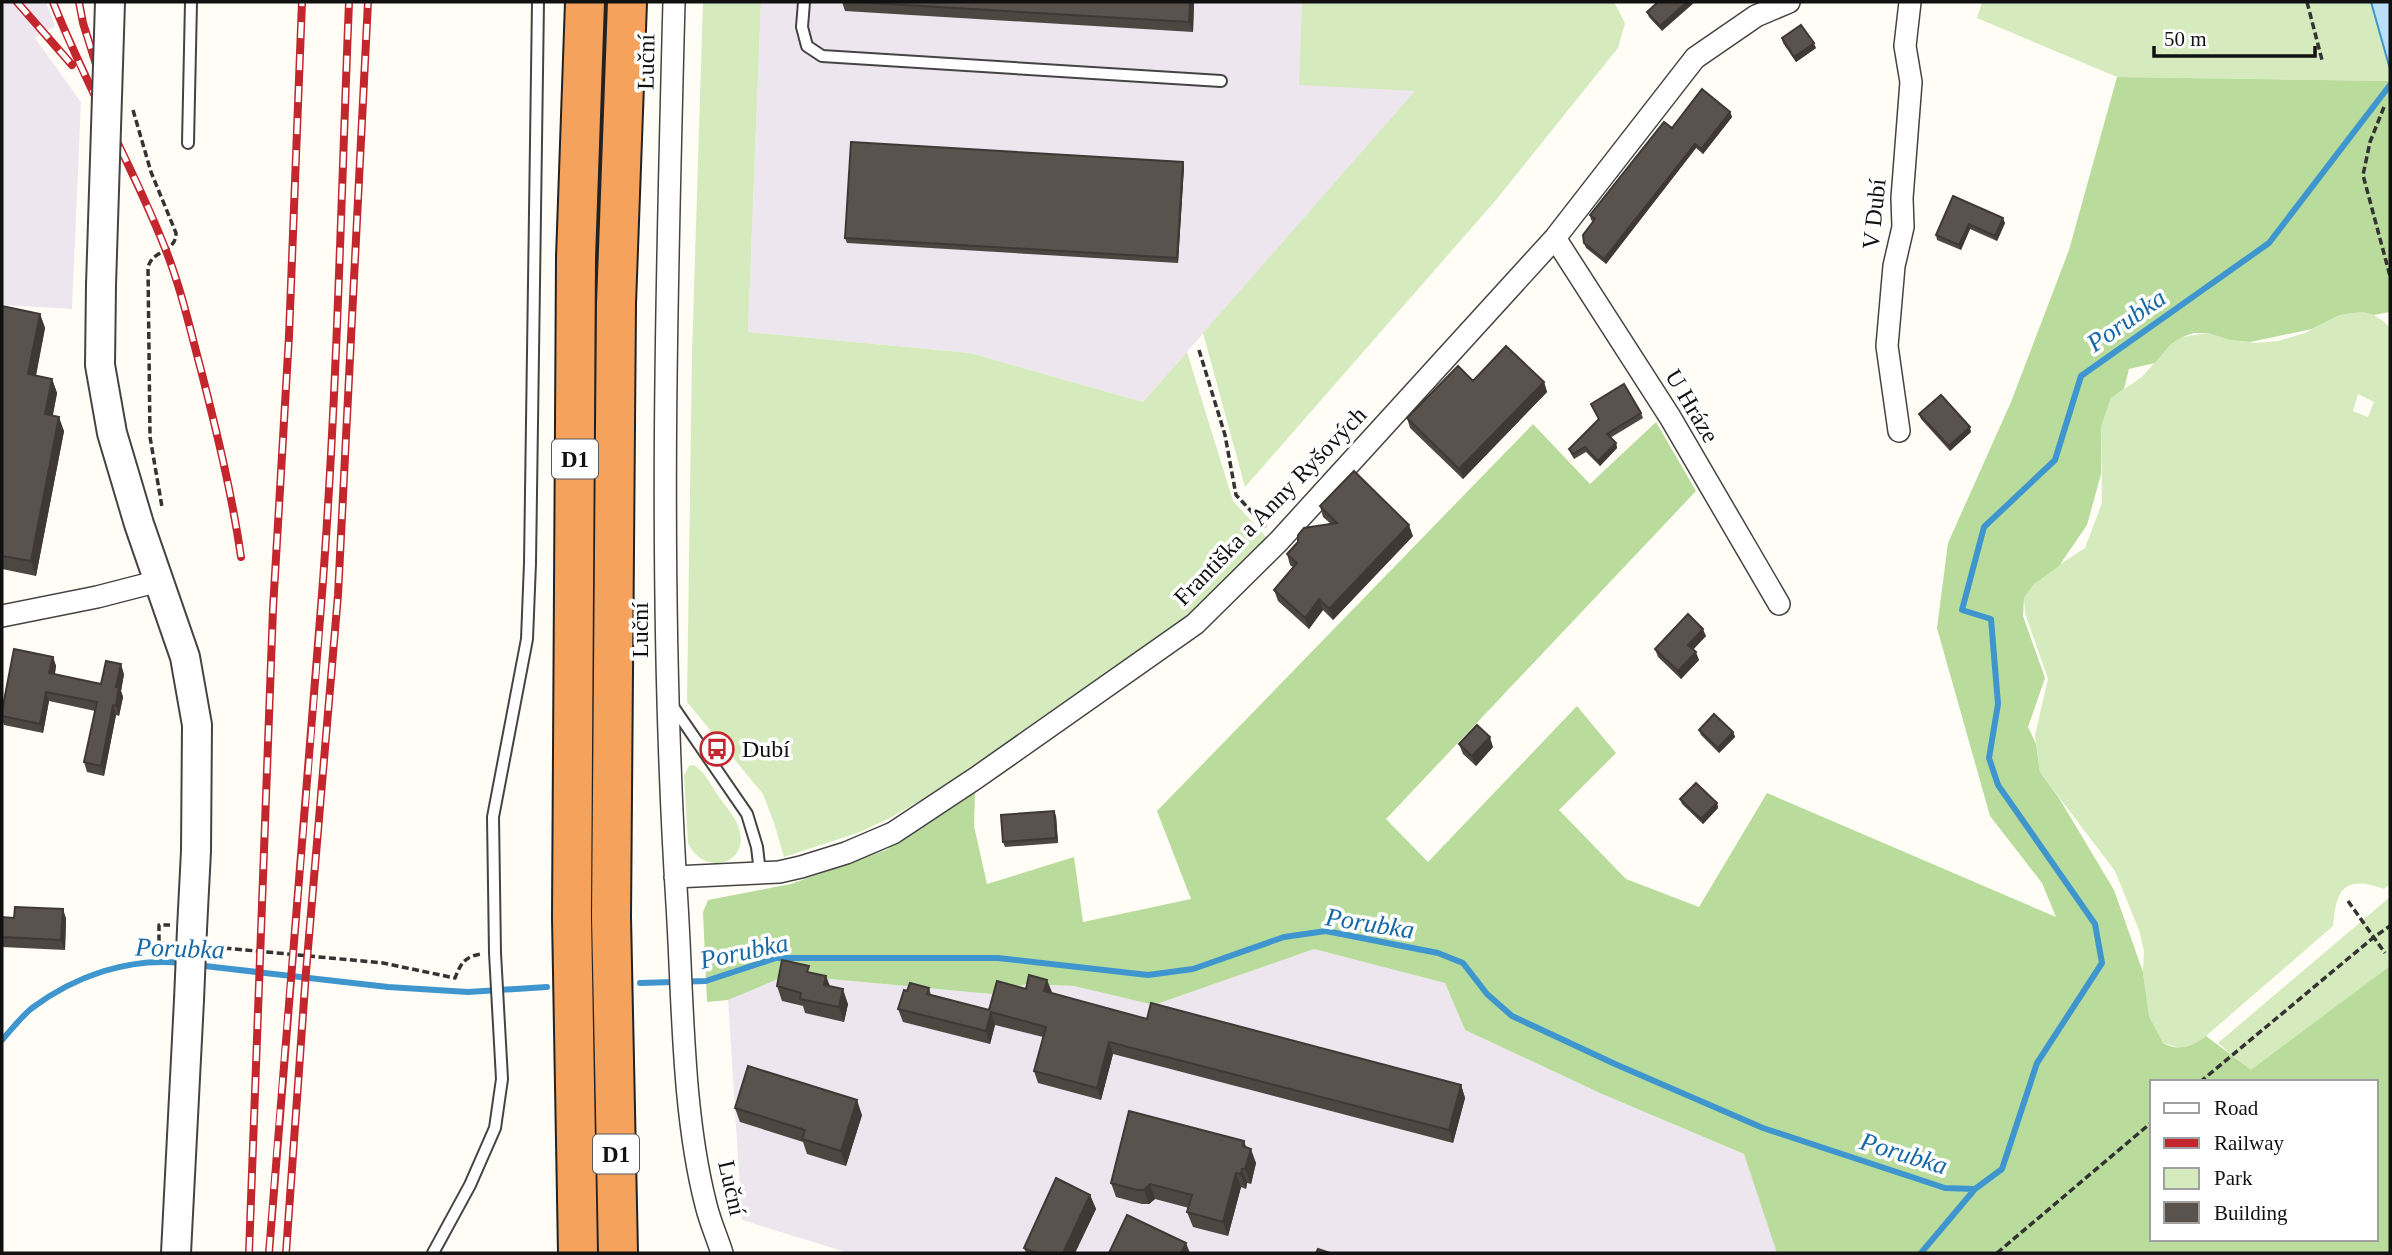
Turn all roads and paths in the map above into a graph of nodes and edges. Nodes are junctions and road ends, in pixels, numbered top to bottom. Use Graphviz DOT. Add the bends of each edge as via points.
graph roads {
  1 [pos="110,2"];
  2 [pos="191,2"];
  3 [pos="538,2"];
  4 [pos="585,2"];
  5 [pos="627,2"];
  6 [pos="674,2"];
  7 [pos="804,2"];
  8 [pos="1789,2"];
  9 [pos="1910,2"];
  10 [pos="2307,2"];
  11 [pos="2322,60"];
  12 [pos="1221,81"];
  13 [pos="2384,107"];
  14 [pos="132,109"];
  15 [pos="188,144"];
  16 [pos="1555,237"];
  17 [pos="2390,276"];
  18 [pos="1199,350"];
  19 [pos="1899,431"];
  20 [pos="139,524"];
  21 [pos="1279,541"];
  22 [pos="159,582"];
  23 [pos="1779,604"];
  24 [pos="2,616"];
  25 [pos="667,698"];
  26 [pos="760,873"];
  27 [pos="675,877"];
  28 [pos="2348,901"];
  29 [pos="2390,926"];
  30 [pos="180,933"];
  31 [pos="2374,937"];
  32 [pos="214,947"];
  33 [pos="2385,953"];
  34 [pos="462,962"];
  35 [pos="615,1054"];
  36 [pos="575,1055"];
  37 [pos="2202,1080"];
  38 [pos="2150,1124"];
  39 [pos="176,1253"];
  40 [pos="433,1253"];
  41 [pos="559,1253"];
  42 [pos="578,1253"];
  43 [pos="618,1253"];
  44 [pos="640,1253"];
  45 [pos="722,1253"];
  46 [pos="1997,1253"];
  1 -- 20 [label="street, bridge" via="100,365 112,433"];
  2 -- 15 [label="lane"];
  3 -- 40 [label="lane" via="527,639 493,817 502,1079 495,1128"];
  4 -- 36 [label="highway, D1" via="576,258"];
  5 -- 35 [label="highway, D1" via="616,304 611,916"];
  6 -- 25 [label="street, Luční" via="667,294"];
  7 -- 12 [label="lane" via="802,27 807,46 822,55"];
  8 -- 16 [label="street, Františka a Anny Ryšových" via="1756,16 1695,58"];
  9 -- 19 [label="street, V Dubí" via="1905,46 1911,82 1903,227 1887,346"];
  10 -- 11 [label="path"];
  13 -- 17 [label="path" via="2363,175"];
  14 -- 20 [label="path" via="176,239 171,248 154,256 148,267 150,437 162,513"];
  16 -- 21 [label="street, Františka a Anny Ryšových"];
  16 -- 23 [label="street, U Hráze" via="1670,418"];
  18 -- 21 [label="path" via="1225,435 1236,495"];
  20 -- 22 [label="street"];
  21 -- 26 [label="street, Františka a Anny Ryšových" via="1195,624 893,833 801,867"];
  22 -- 24 [label="street"];
  22 -- 30 [label="street" via="186,657 197,725 196,851"];
  25 -- 26 [label="lane" via="747,814"];
  25 -- 27 [label="street, Luční"];
  26 -- 27 [label="street, Františka a Anny Ryšových"];
  27 -- 45 [label="street, Luční" via="692,1127 706,1206"];
  28 -- 31 [label="path"];
  29 -- 31 [label="path"];
  30 -- 30 [label="path" via="159,943 159,925"];
  30 -- 39 [label="street, bridge" via="189,1000"];
  31 -- 33 [label="path"];
  31 -- 37 [label="path"];
  32 -- 34 [label="path" via="383,963 455,978"];
  35 -- 43 [label="highway, D1"];
  35 -- 44 [label="highway" via="636,1138"];
  36 -- 41 [label="highway"];
  36 -- 42 [label="highway, D1"];
  38 -- 46 [label="path"];
}
